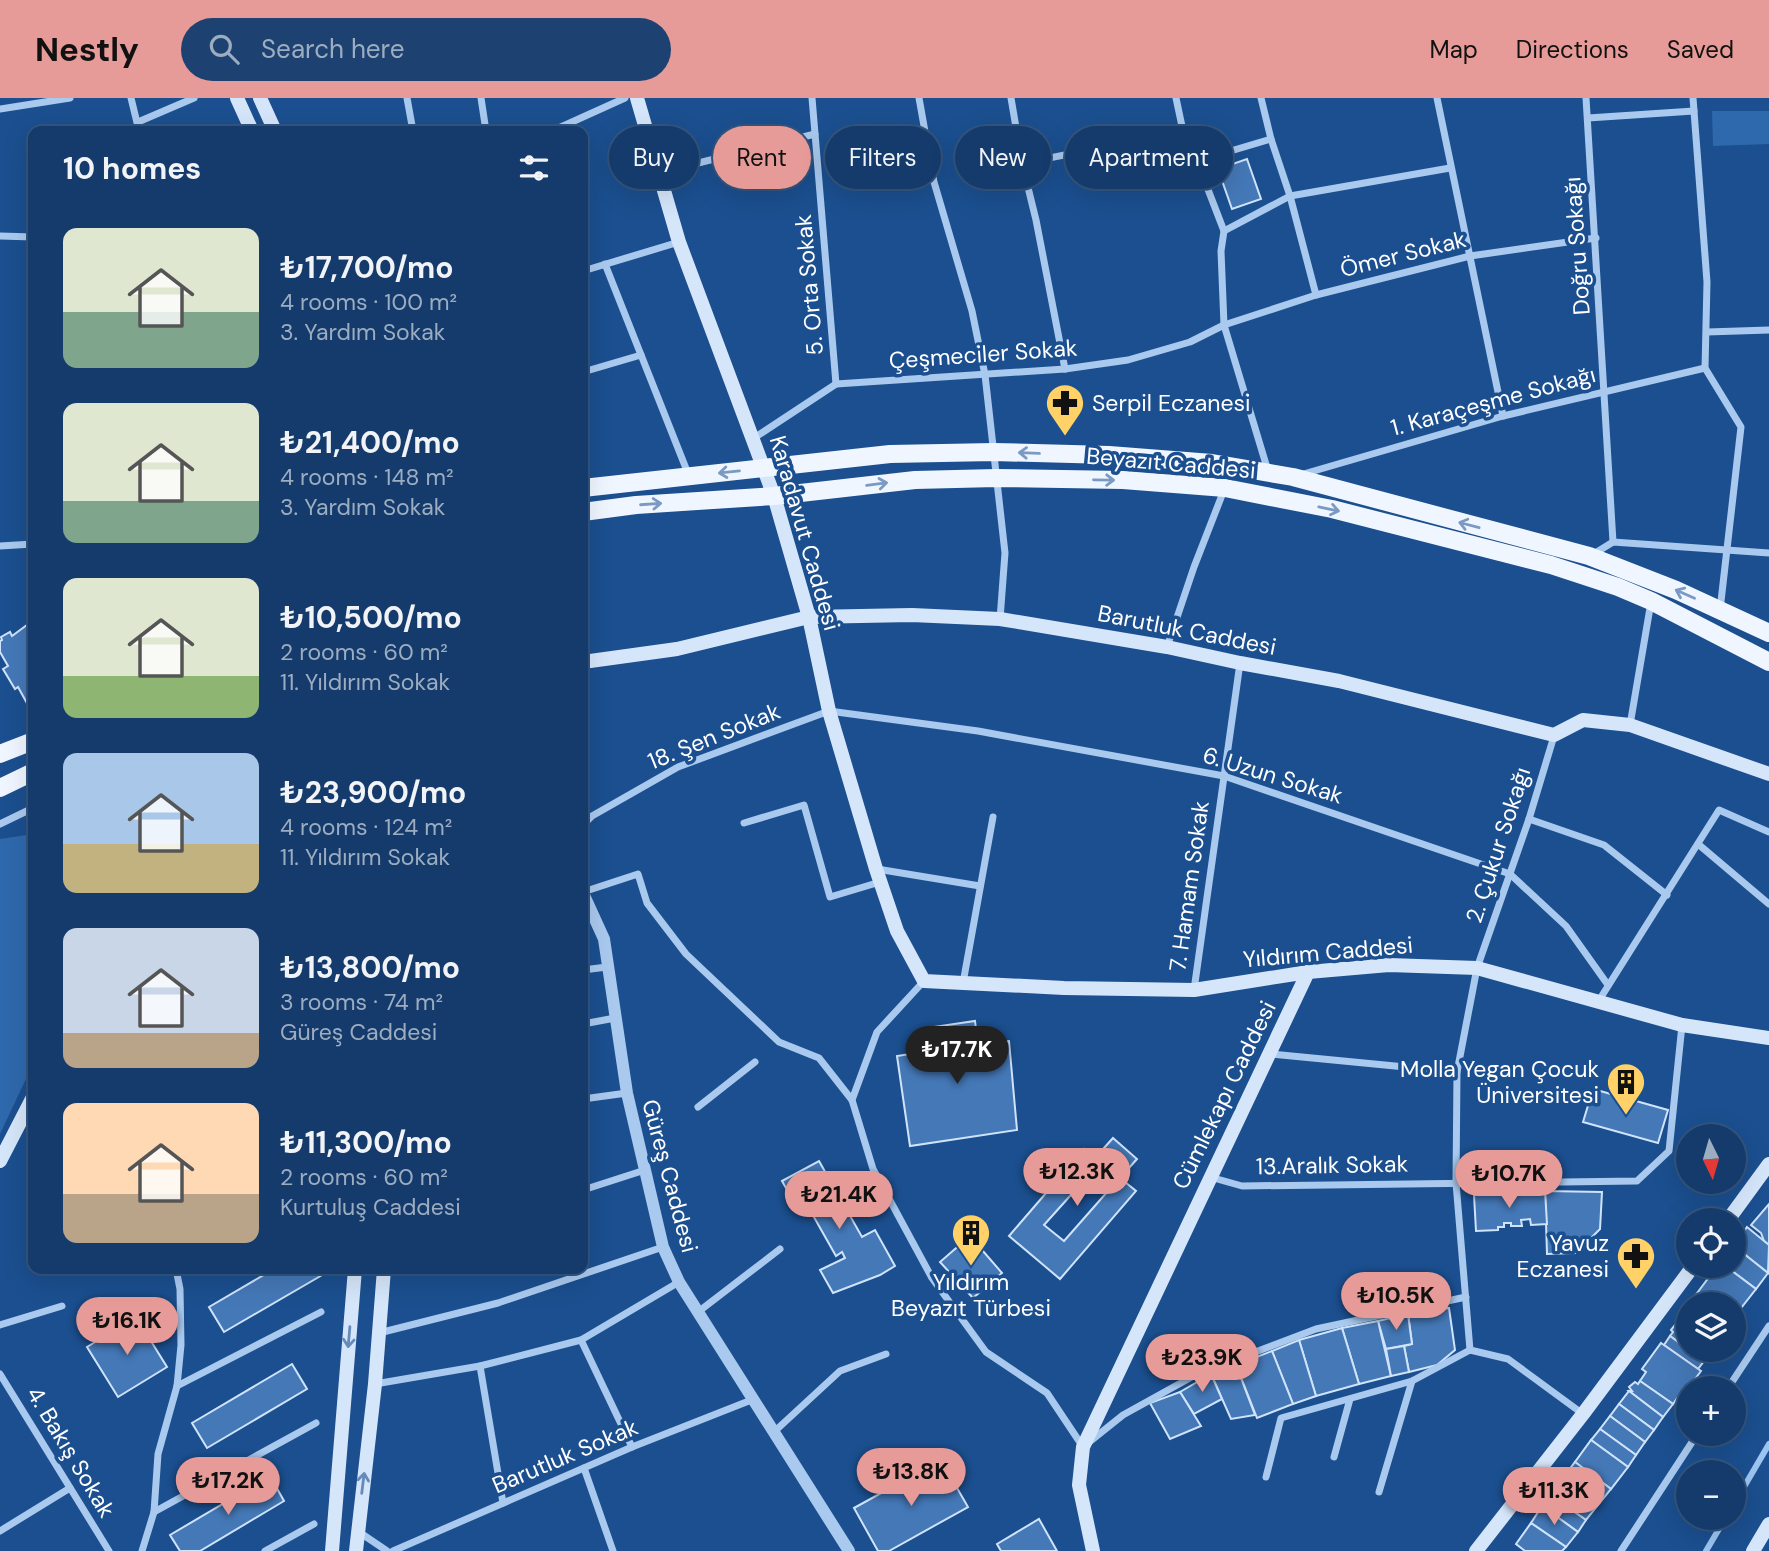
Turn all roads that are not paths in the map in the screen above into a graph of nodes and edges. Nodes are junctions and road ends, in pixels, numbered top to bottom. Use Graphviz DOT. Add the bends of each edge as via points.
graph roads {
  1 [pos="70,98"];
  2 [pos="131,98"];
  3 [pos="194,98"];
  4 [pos="237,98"];
  5 [pos="260,98"];
  6 [pos="407,98"];
  7 [pos="481,98"];
  8 [pos="625,98"];
  9 [pos="638,98"];
  10 [pos="812,98"];
  11 [pos="919,98"];
  12 [pos="1011,98"];
  13 [pos="1176,98"];
  14 [pos="1261,98"];
  15 [pos="1437,98"];
  16 [pos="1586,98"];
  17 [pos="1693,98"];
  18 [pos="0,109"];
  19 [pos="1694,111"];
  20 [pos="1588,118"];
  21 [pos="138,122"];
  22 [pos="138,126"];
  23 [pos="250,126"];
  24 [pos="273,126"];
  25 [pos="412,126"];
  26 [pos="485,126"];
  27 [pos="563,126"];
  28 [pos="645,126"];
  29 [pos="1015,126"];
  30 [pos="1183,126"];
  31 [pos="815,134"];
  32 [pos="1271,139"];
  33 [pos="1233,150"];
  34 [pos="699,163"];
  35 [pos="1450,168"];
  36 [pos="662,189"];
  37 [pos="1028,189"];
  38 [pos="1208,189"];
  39 [pos="1290,196"];
  40 [pos="1223,230"];
  41 [pos="0,236"];
  42 [pos="28,237"];
  43 [pos="1596,238"];
  44 [pos="679,242"];
  45 [pos="1470,256"];
  46 [pos="606,264"];
  47 [pos="588,269"];
  48 [pos="1316,295"];
  49 [pos="1224,325"];
  50 [pos="1769,330"];
  51 [pos="1707,332"];
  52 [pos="641,355"];
  53 [pos="1706,368"];
  54 [pos="1065,369"];
  55 [pos="588,371"];
  56 [pos="985,375"];
  57 [pos="836,384"];
  58 [pos="1605,391"];
  59 [pos="1503,416"];
  60 [pos="754,438"];
  61 [pos="994,452"];
  62 [pos="765,469"];
  63 [pos="1268,472"];
  64 [pos="690,476"];
  65 [pos="1293,477"];
  66 [pos="996,478"];
  67 [pos="588,487"];
  68 [pos="1225,488"];
  69 [pos="774,496"];
  70 [pos="588,511"];
  71 [pos="1613,542"];
  72 [pos="28,544"];
  73 [pos="0,546"];
  74 [pos="1728,549"];
  75 [pos="1769,553"];
  76 [pos="1589,556"];
  77 [pos="1651,601"];
  78 [pos="1720,611"];
  79 [pos="809,617"];
  80 [pos="1000,619"];
  81 [pos="1769,633"];
  82 [pos="1167,647"];
  83 [pos="588,661"];
  84 [pos="1769,662"];
  85 [pos="1240,663"];
  86 [pos="829,711"];
  87 [pos="1630,725"];
  88 [pos="1554,735"];
  89 [pos="28,743"];
  90 [pos="0,754"];
  91 [pos="28,774"];
  92 [pos="1769,774"];
  93 [pos="1224,776"];
  94 [pos="0,788"];
  95 [pos="28,810"];
  96 [pos="993,817"];
  97 [pos="1529,819"];
  98 [pos="588,820"];
  99 [pos="744,823"];
  100 [pos="0,824"];
  101 [pos="1769,832"];
  102 [pos="1698,844"];
  103 [pos="1510,874"];
  104 [pos="878,875"];
  105 [pos="980,886"];
  106 [pos="588,890"];
  107 [pos="1667,895"];
  108 [pos="588,903"];
  109 [pos="1769,904"];
  110 [pos="607,967"];
  111 [pos="1478,968"];
  112 [pos="588,969"];
  113 [pos="1308,972"];
  114 [pos="924,981"];
  115 [pos="963,982"];
  116 [pos="1608,985"];
  117 [pos="1194,990"];
  118 [pos="1598,1002"];
  119 [pos="615,1018"];
  120 [pos="588,1023"];
  121 [pos="1682,1025"];
  122 [pos="1769,1038"];
  123 [pos="1270,1054"];
  124 [pos="755,1062"];
  125 [pos="1457,1072"];
  126 [pos="627,1093"];
  127 [pos="588,1098"];
  128 [pos="852,1100"];
  129 [pos="28,1107"];
  130 [pos="698,1107"];
  131 [pos="0,1161"];
  132 [pos="1769,1164"];
  133 [pos="645,1170"];
  134 [pos="1210,1177"];
  135 [pos="1456,1183"];
  136 [pos="588,1188"];
  137 [pos="1737,1208"];
  138 [pos="663,1247"];
  139 [pos="780,1249"];
  140 [pos="588,1272"];
  141 [pos="177,1274"];
  142 [pos="355,1274"];
  143 [pos="384,1274"];
  144 [pos="583,1274"];
  145 [pos="1684,1278"];
  146 [pos="679,1282"];
  147 [pos="1466,1297"];
  148 [pos="62,1306"];
  149 [pos="321,1312"];
  150 [pos="698,1312"];
  151 [pos="0,1325"];
  152 [pos="1769,1326"];
  153 [pos="378,1333"];
  154 [pos="581,1340"];
  155 [pos="1470,1350"];
  156 [pos="886,1354"];
  157 [pos="480,1366"];
  158 [pos="0,1374"];
  159 [pos="1736,1376"];
  160 [pos="1412,1381"];
  161 [pos="375,1384"];
  162 [pos="177,1386"];
  163 [pos="754,1399"];
  164 [pos="1350,1399"];
  165 [pos="1583,1414"];
  166 [pos="316,1423"];
  167 [pos="775,1431"];
  168 [pos="1689,1446"];
  169 [pos="632,1447"];
  170 [pos="1083,1447"];
  171 [pos="1334,1457"];
  172 [pos="584,1468"];
  173 [pos="1265,1477"];
  174 [pos="70,1488"];
  175 [pos="1379,1492"];
  176 [pos="503,1503"];
  177 [pos="154,1511"];
  178 [pos="314,1524"];
  179 [pos="1769,1524"];
  180 [pos="0,1531"];
  181 [pos="358,1531"];
  182 [pos="109,1551"];
  183 [pos="142,1551"];
  184 [pos="265,1551"];
  185 [pos="332,1551"];
  186 [pos="356,1551"];
  187 [pos="387,1551"];
  188 [pos="393,1551"];
  189 [pos="613,1551"];
  190 [pos="849,1551"];
  191 [pos="1093,1551"];
  192 [pos="1476,1551"];
  193 [pos="1620,1551"];
  194 [pos="1753,1551"];
  1 -- 18 [label="street"];
  2 -- 21 [label="street"];
  3 -- 21 [label="street"];
  4 -- 23 [label="main road"];
  5 -- 24 [label="main road"];
  6 -- 25 [label="street"];
  7 -- 26 [label="street"];
  8 -- 27 [label="street"];
  9 -- 28 [label="main road, Karadavut Caddesi"];
  10 -- 31 [label="street, 5. Orta Sokak"];
  11 -- 56 [label="street" via="934,182 972,311"];
  12 -- 29 [label="street"];
  13 -- 30 [label="street"];
  14 -- 32 [label="street"];
  15 -- 35 [label="street"];
  16 -- 20 [label="street, Doğru Sokağı"];
  17 -- 19 [label="street"];
  19 -- 20 [label="street"];
  19 -- 51 [label="street"];
  20 -- 43 [label="street, Doğru Sokağı"];
  21 -- 22 [label="street"];
  31 -- 34 [label="street"];
  31 -- 57 [label="street, 5. Orta Sokak"];
  32 -- 33 [label="street"];
  32 -- 39 [label="street"];
  35 -- 39 [label="street"];
  35 -- 45 [label="street"];
  36 -- 44 [label="main road, Karadavut Caddesi"];
  37 -- 54 [label="street"];
  38 -- 40 [label="street"];
  39 -- 40 [label="street"];
  39 -- 48 [label="street"];
  40 -- 49 [label="street"];
  41 -- 42 [label="street"];
  43 -- 45 [label="street, Ömer Sokak"];
  43 -- 58 [label="street, Doğru Sokağı"];
  44 -- 46 [label="street"];
  44 -- 60 [label="main road, Karadavut Caddesi"];
  45 -- 48 [label="street, Ömer Sokak"];
  45 -- 59 [label="street"];
  46 -- 47 [label="street"];
  46 -- 52 [label="street"];
  48 -- 49 [label="street, Ömer Sokak"];
  49 -- 54 [label="street, Çeşmeciler Sokak" via="1190,342 1128,360"];
  49 -- 63 [label="street"];
  50 -- 51 [label="street"];
  51 -- 53 [label="street"];
  52 -- 55 [label="street"];
  52 -- 64 [label="street"];
  53 -- 58 [label="street, 1. Karaçeşme Sokağı"];
  53 -- 74 [label="street" via="1741,428"];
  54 -- 56 [label="street, Çeşmeciler Sokak"];
  56 -- 57 [label="street, Çeşmeciler Sokak"];
  56 -- 61 [label="street"];
  57 -- 60 [label="street, Çeşmeciler Sokak"];
  58 -- 59 [label="street, 1. Karaçeşme Sokağı"];
  58 -- 71 [label="street, Doğru Sokağı"];
  59 -- 65 [label="street, 1. Karaçeşme Sokağı"];
  60 -- 62 [label="main road, Karadavut Caddesi"];
  61 -- 62 [label="main road, Beyazıt Caddesi" via="890,454"];
  63 -- 61 [label="main road, Beyazıt Caddesi, one-way" via="1109,455"];
  61 -- 66 [label="street"];
  62 -- 64 [label="main road, Beyazıt Caddesi, one-way"];
  62 -- 69 [label="main road, Karadavut Caddesi"];
  63 -- 65 [label="main road, Beyazıt Caddesi"];
  64 -- 67 [label="main road, Beyazıt Caddesi"];
  76 -- 65 [label="main road, Beyazıt Caddesi, one-way"];
  66 -- 68 [label="main road, Beyazıt Caddesi, one-way" via="1123,480"];
  69 -- 66 [label="main road, Beyazıt Caddesi, one-way" via="915,480"];
  66 -- 80 [label="street" via="1004,553"];
  68 -- 77 [label="main road, Beyazıt Caddesi, one-way" via="1482,546"];
  68 -- 82 [label="street"];
  70 -- 69 [label="main road, Beyazıt Caddesi, one-way"];
  69 -- 79 [label="main road, Karadavut Caddesi"];
  71 -- 74 [label="street"];
  71 -- 76 [label="street"];
  72 -- 73 [label="street"];
  74 -- 75 [label="street"];
  74 -- 78 [label="street"];
  78 -- 76 [label="main road, Beyazıt Caddesi, one-way"];
  77 -- 84 [label="main road, Beyazıt Caddesi"];
  77 -- 87 [label="street"];
  78 -- 81 [label="main road, Beyazıt Caddesi"];
  79 -- 80 [label="main road, Barutluk Caddesi"];
  79 -- 83 [label="main road, Barutluk Caddesi" via="677,649"];
  79 -- 86 [label="main road, Karadavut Caddesi"];
  80 -- 82 [label="main road, Barutluk Caddesi"];
  82 -- 85 [label="main road, Barutluk Caddesi"];
  85 -- 88 [label="main road, Barutluk Caddesi" via="1339,681"];
  85 -- 93 [label="street, 7. Hamam Sokak"];
  86 -- 93 [label="street, 6. Uzun Sokak" via="978,731"];
  86 -- 98 [label="street, 18. Şen Sokak" via="678,767"];
  86 -- 104 [label="main road, Karadavut Caddesi"];
  87 -- 88 [label="main road" via="1583,720"];
  87 -- 92 [label="main road"];
  88 -- 97 [label="street, 2. Çukur Sokağı"];
  89 -- 90 [label="main road"];
  91 -- 94 [label="main road"];
  93 -- 103 [label="street, 6. Uzun Sokak"];
  93 -- 117 [label="street, 7. Hamam Sokak"];
  95 -- 100 [label="street"];
  96 -- 105 [label="street"];
  97 -- 103 [label="street, 2. Çukur Sokağı"];
  97 -- 107 [label="street" via="1604,845"];
  99 -- 104 [label="street" via="804,805 830,897"];
  101 -- 102 [label="street" via="1719,810"];
  102 -- 107 [label="street"];
  102 -- 109 [label="street"];
  103 -- 111 [label="street, 2. Çukur Sokağı"];
  103 -- 116 [label="street, 6. Uzun Sokak" via="1566,926"];
  104 -- 105 [label="street"];
  104 -- 114 [label="main road, Karadavut Caddesi" via="897,932"];
  105 -- 115 [label="street"];
  106 -- 128 [label="street" via="638,874 647,903 687,954 779,1042 819,1058"];
  107 -- 116 [label="street"];
  108 -- 110 [label="street, Güreş Caddesi" via="604,939"];
  110 -- 112 [label="street"];
  110 -- 119 [label="street, Güreş Caddesi"];
  111 -- 113 [label="main road, Yıldırım Caddesi" via="1389,965"];
  111 -- 118 [label="main road, Yıldırım Caddesi"];
  111 -- 125 [label="street, 2. Çukur Sokağı"];
  113 -- 117 [label="main road, Yıldırım Caddesi"];
  113 -- 123 [label="main road, Cümlekapı Caddesi"];
  114 -- 115 [label="main road, Yıldırım Caddesi"];
  114 -- 128 [label="street" via="877,1032"];
  115 -- 117 [label="main road, Yıldırım Caddesi"];
  116 -- 118 [label="street"];
  118 -- 121 [label="main road, Yıldırım Caddesi"];
  119 -- 120 [label="street"];
  119 -- 126 [label="street, Güreş Caddesi"];
  121 -- 122 [label="main road, Yıldırım Caddesi"];
  121 -- 135 [label="street, 13.Aralık Sokak" via="1669,1151 1637,1181"];
  123 -- 125 [label="street"];
  123 -- 134 [label="main road, Cümlekapı Caddesi"];
  124 -- 130 [label="street"];
  125 -- 135 [label="street, 2. Çukur Sokağı"];
  126 -- 127 [label="street"];
  126 -- 133 [label="street, Güreş Caddesi"];
  128 -- 170 [label="street" via="873,1169 932,1278 986,1352 1047,1393"];
  129 -- 131 [label="main road"];
  132 -- 137 [label="main road"];
  133 -- 136 [label="street"];
  133 -- 138 [label="street, Güreş Caddesi"];
  134 -- 135 [label="street, 13.Aralık Sokak" via="1242,1186"];
  134 -- 170 [label="main road, Cümlekapı Caddesi"];
  135 -- 147 [label="street, 2. Çukur Sokağı"];
  138 -- 140 [label="street"];
  138 -- 146 [label="street, Güreş Caddesi"];
  139 -- 150 [label="street"];
  141 -- 162 [label="street" via="181,1345"];
  142 -- 185 [label="main road, one-way"];
  143 -- 153 [label="main road"];
  144 -- 153 [label="street" via="498,1303"];
  145 -- 165 [label="main road"];
  146 -- 150 [label="street, Güreş Caddesi"];
  146 -- 154 [label="street"];
  147 -- 155 [label="street, 2. Çukur Sokağı"];
  147 -- 170 [label="street" via="1316,1329 1197,1374 1123,1415"];
  148 -- 151 [label="street"];
  149 -- 162 [label="street"];
  150 -- 163 [label="street, Güreş Caddesi"];
  152 -- 159 [label="street"];
  153 -- 161 [label="main road"];
  154 -- 157 [label="street"];
  154 -- 169 [label="street"];
  155 -- 160 [label="street"];
  155 -- 165 [label="street" via="1508,1359"];
  156 -- 167 [label="street" via="840,1371"];
  157 -- 161 [label="street"];
  157 -- 176 [label="street"];
  158 -- 174 [label="street, 4. Bakış Sokak"];
  160 -- 164 [label="street"];
  160 -- 175 [label="street"];
  181 -- 161 [label="main road, one-way"];
  162 -- 177 [label="street" via="158,1454"];
  163 -- 167 [label="street, Güreş Caddesi"];
  163 -- 169 [label="street, Barutluk Sokak"];
  164 -- 171 [label="street"];
  164 -- 173 [label="street" via="1281,1418"];
  165 -- 192 [label="main road"];
  166 -- 177 [label="street"];
  167 -- 190 [label="street, Güreş Caddesi"];
  168 -- 193 [label="street"];
  169 -- 172 [label="street, Barutluk Sokak"];
  170 -- 191 [label="main road, Cümlekapı Caddesi" via="1079,1485"];
  172 -- 176 [label="street, Barutluk Sokak"];
  172 -- 189 [label="street"];
  174 -- 180 [label="street"];
  174 -- 182 [label="street, 4. Bakış Sokak"];
  176 -- 188 [label="street, Barutluk Sokak"];
  177 -- 183 [label="street"];
  178 -- 184 [label="street"];
  179 -- 194 [label="main road"];
  181 -- 186 [label="main road"];
  181 -- 187 [label="street"];
}
